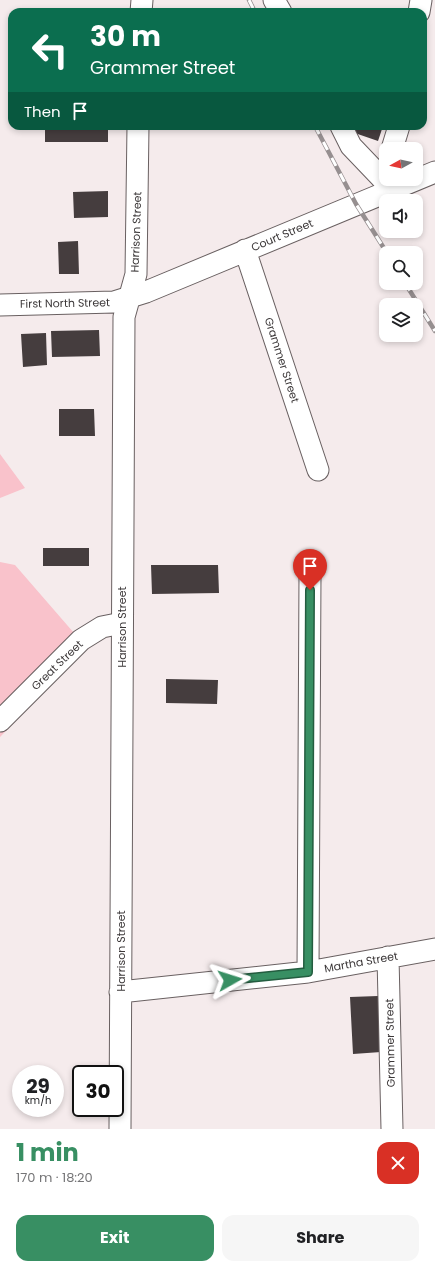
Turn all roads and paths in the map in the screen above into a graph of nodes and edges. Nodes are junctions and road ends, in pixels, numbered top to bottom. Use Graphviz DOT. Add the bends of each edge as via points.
graph roads {
  1 [pos="138,130"];
  2 [pos="343,130"];
  3 [pos="398,130"];
  4 [pos="394,142"];
  5 [pos="435,172"];
  6 [pos="379,173"];
  7 [pos="423,176"];
  8 [pos="390,186"];
  9 [pos="245,250"];
  10 [pos="129,297"];
  11 [pos="0,305"];
  12 [pos="318,470"];
  13 [pos="310,574"];
  14 [pos="122,623"];
  15 [pos="0,721"];
  16 [pos="435,949"];
  17 [pos="388,957"];
  18 [pos="308,972"];
  19 [pos="120,992"];
  20 [pos="120,1129"];
  21 [pos="392,1129"];
  1 -- 10 [label="street, Harrison Street" via="136,274"];
  2 -- 6 [label="street" via="351,146"];
  3 -- 4 [label="street"];
  5 -- 7 [label="street, Court Street"];
  8 -- 9 [label="street, Court Street" via="356,204"];
  9 -- 10 [label="street, Court Street"];
  9 -- 12 [label="street, Grammer Street"];
  10 -- 11 [label="street, First North Street" via="114,302"];
  10 -- 14 [label="street, Harrison Street" via="124,317"];
  13 -- 18 [label="street"];
  14 -- 15 [label="street, Great Street" via="102,627 81,640"];
  14 -- 19 [label="street, Harrison Street"];
  16 -- 17 [label="street, Martha Street"];
  17 -- 18 [label="street, Martha Street"];
  17 -- 21 [label="street, Grammer Street"];
  18 -- 19 [label="street, Martha Street"];
  19 -- 20 [label="street, Harrison Street"];
}
